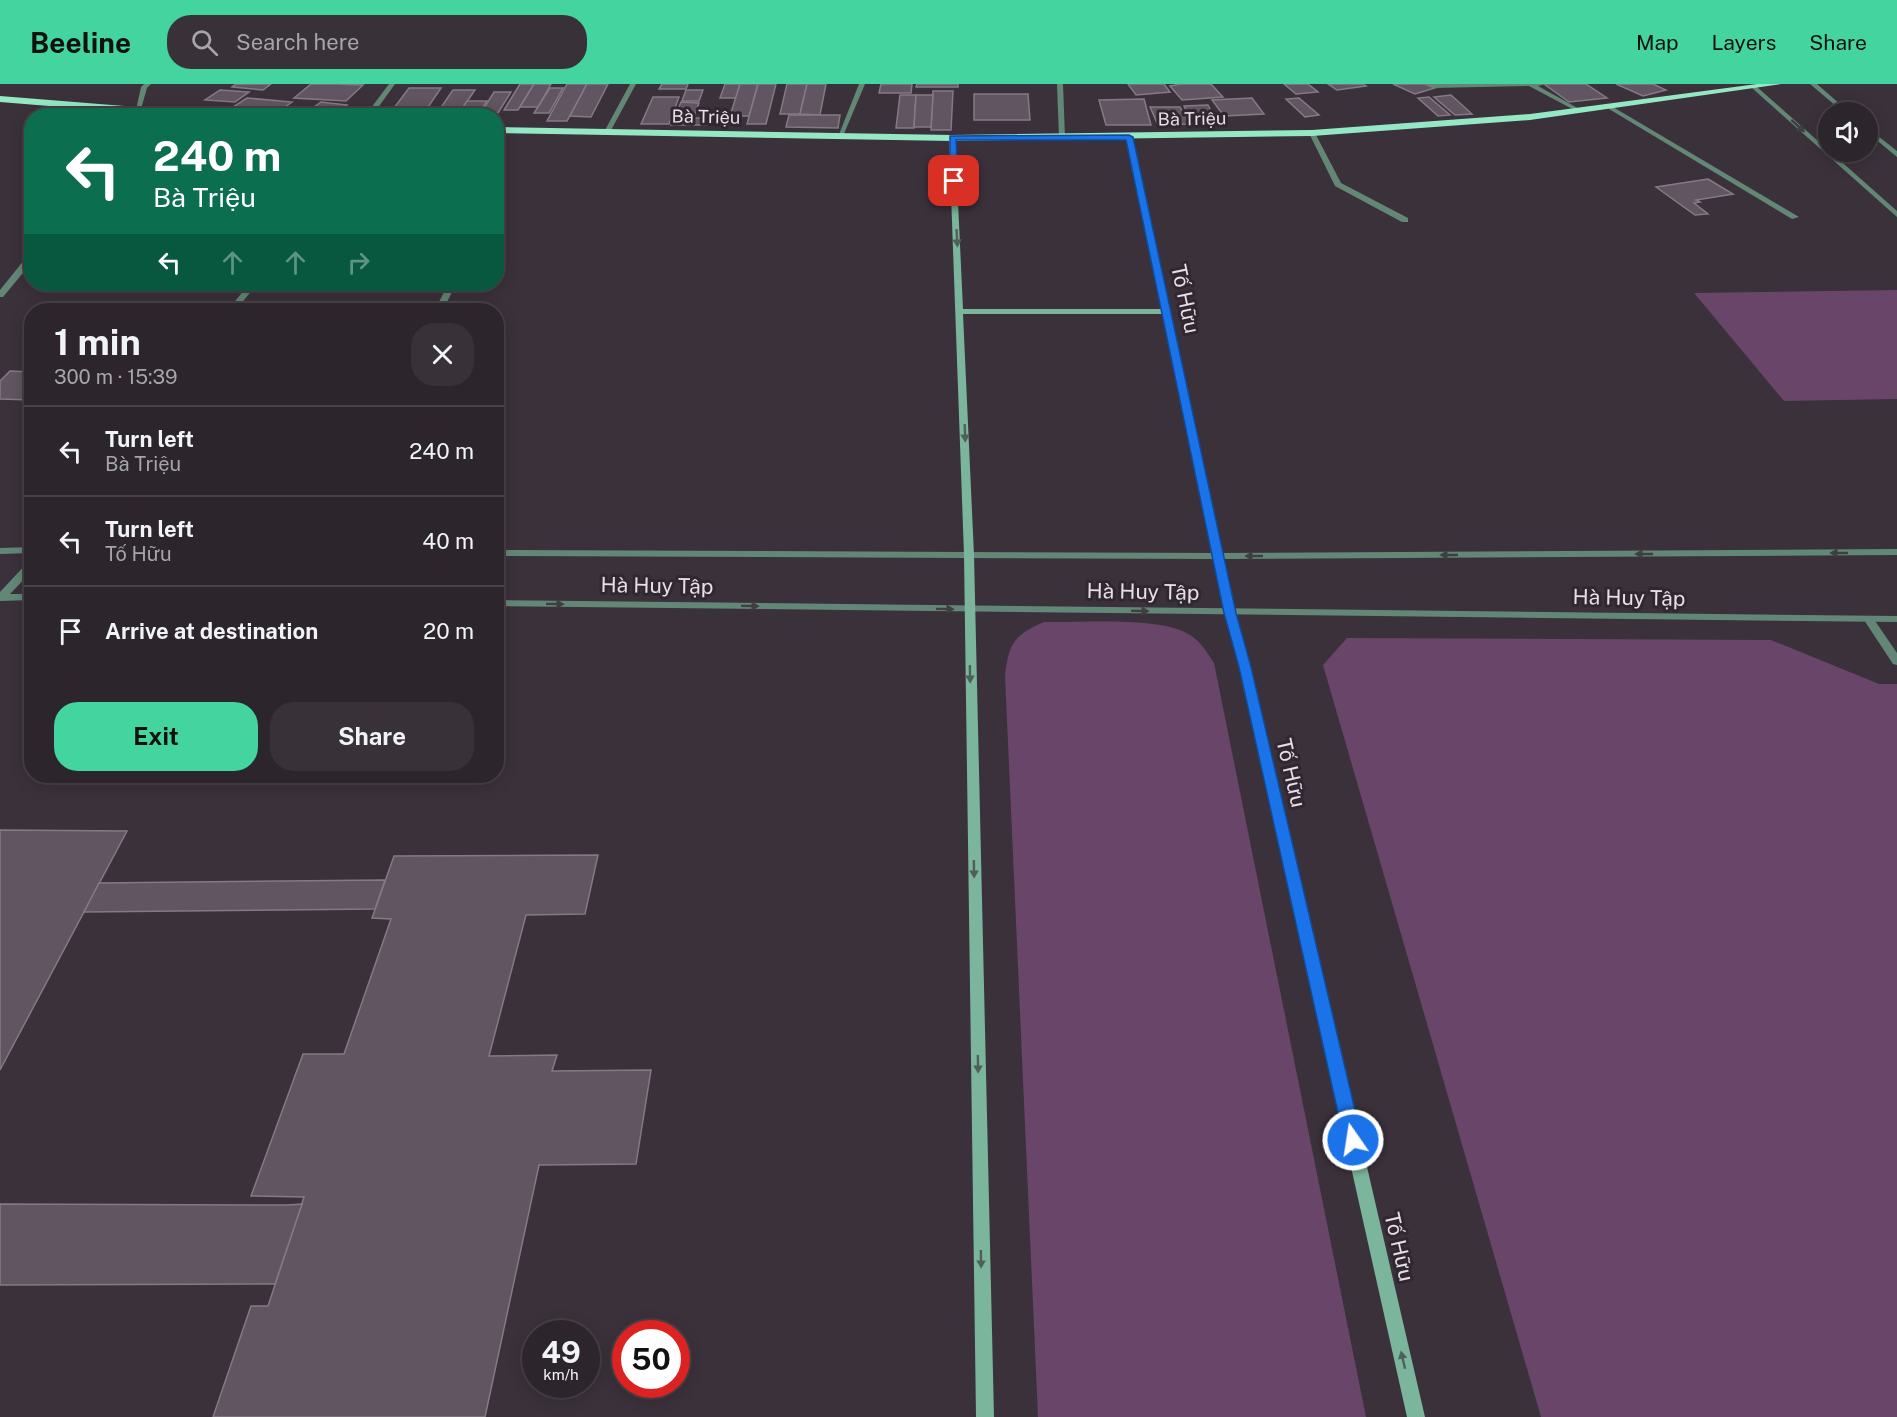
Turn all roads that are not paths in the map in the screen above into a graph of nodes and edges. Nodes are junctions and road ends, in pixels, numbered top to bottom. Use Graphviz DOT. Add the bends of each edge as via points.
graph roads {
  1 [pos="148,84"];
  2 [pos="392,84"];
  3 [pos="633,84"];
  4 [pos="862,84"];
  5 [pos="1059,84"];
  6 [pos="1430,84"];
  7 [pos="1543,84"];
  8 [pos="1777,84"];
  9 [pos="1813,84"];
  10 [pos="1530,85"];
  11 [pos="1751,85"];
  12 [pos="0,99"];
  13 [pos="1834,102"];
  14 [pos="94,108"];
  15 [pos="137,108"];
  16 [pos="374,108"];
  17 [pos="1611,108"];
  18 [pos="1580,111"];
  19 [pos="504,130"];
  20 [pos="607,132"];
  21 [pos="1312,133"];
  22 [pos="840,136"];
  23 [pos="1129,137"];
  24 [pos="952,138"];
  25 [pos="1062,138"];
  26 [pos="1878,139"];
  27 [pos="1897,155"];
  28 [pos="1897,215"];
  29 [pos="1795,218"];
  30 [pos="1405,220"];
  31 [pos="24,266"];
  32 [pos="247,291"];
  33 [pos="0,295"];
  34 [pos="238,303"];
  35 [pos="960,311"];
  36 [pos="1167,312"];
  37 [pos="24,550"];
  38 [pos="0,551"];
  39 [pos="1897,552"];
  40 [pos="504,553"];
  41 [pos="969,555"];
  42 [pos="1218,556"];
  43 [pos="24,572"];
  44 [pos="0,597"];
  45 [pos="24,597"];
  46 [pos="504,603"];
  47 [pos="969,609"];
  48 [pos="1230,613"];
  49 [pos="1869,620"];
  50 [pos="1897,620"];
  51 [pos="1897,661"];
  52 [pos="985,1417"];
  53 [pos="1416,1417"];
  1 -- 15 [label="street"];
  2 -- 16 [label="street"];
  3 -- 20 [label="street"];
  4 -- 22 [label="street"];
  5 -- 25 [label="street"];
  6 -- 10 [label="street"];
  7 -- 10 [label="street"];
  8 -- 11 [label="highway, Bà Triệu"];
  9 -- 13 [label="street"];
  10 -- 18 [label="street"];
  11 -- 17 [label="highway, Bà Triệu"];
  11 -- 28 [label="street, one-way"];
  12 -- 14 [label="highway"];
  17 -- 18 [label="highway, Bà Triệu"];
  17 -- 29 [label="street"];
  18 -- 21 [label="highway, Bà Triệu"];
  19 -- 20 [label="highway, Bà Triệu"];
  20 -- 22 [label="highway, Bà Triệu"];
  21 -- 23 [label="highway, Bà Triệu"];
  21 -- 30 [label="street" via="1338,184"];
  22 -- 24 [label="highway, Bà Triệu"];
  23 -- 25 [label="highway, Bà Triệu"];
  23 -- 36 [label="main road, Tố Hữu"];
  24 -- 25 [label="highway, Bà Triệu"];
  24 -- 35 [label="main road, one-way"];
  26 -- 27 [label="street"];
  31 -- 33 [label="street"];
  32 -- 34 [label="street"];
  35 -- 36 [label="main road"];
  35 -- 41 [label="main road, one-way"];
  36 -- 42 [label="main road, Tố Hữu"];
  37 -- 38 [label="street"];
  39 -- 42 [label="street, Hà Huy Tập, one-way"];
  40 -- 41 [label="street, Hà Huy Tập"];
  41 -- 42 [label="street, Hà Huy Tập"];
  41 -- 47 [label="main road"];
  42 -- 48 [label="main road, Tố Hữu"];
  43 -- 44 [label="street"];
  44 -- 45 [label="street"];
  46 -- 47 [label="street, Hà Huy Tập, one-way"];
  47 -- 48 [label="street, Hà Huy Tập, one-way"];
  47 -- 52 [label="main road, one-way"];
  48 -- 49 [label="street, Hà Huy Tập"];
  53 -- 48 [label="main road, Tố Hữu, one-way"];
  49 -- 50 [label="street, Hà Huy Tập"];
  49 -- 51 [label="street"];
}
